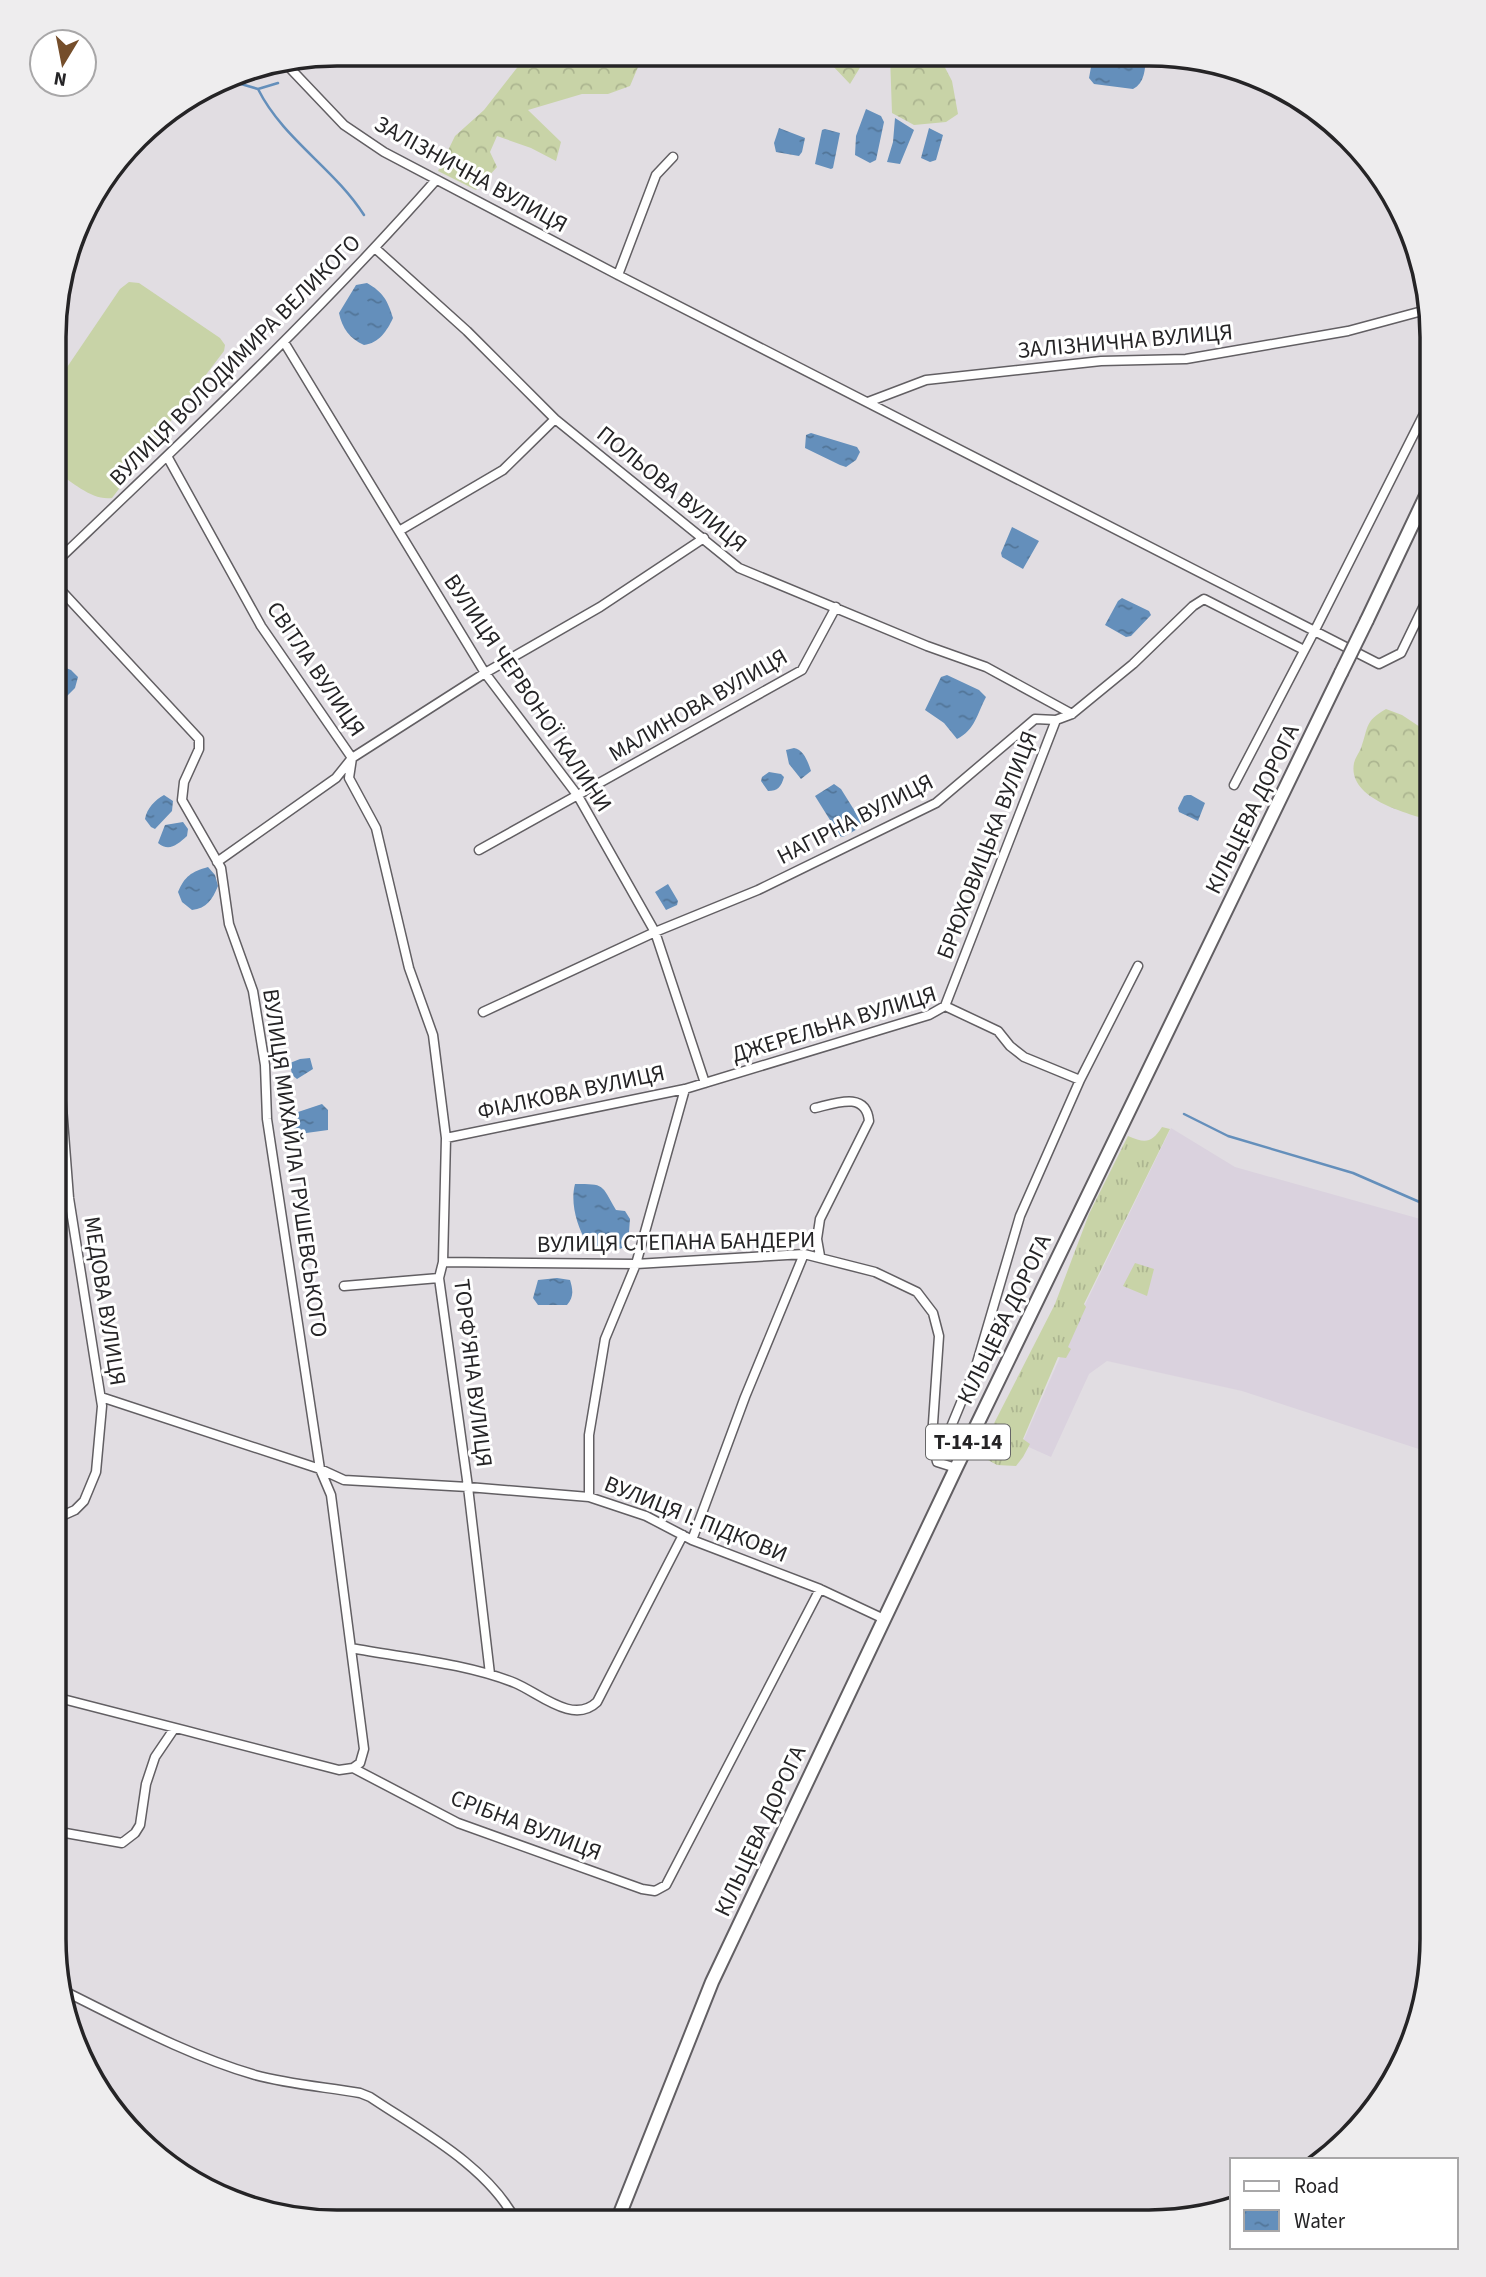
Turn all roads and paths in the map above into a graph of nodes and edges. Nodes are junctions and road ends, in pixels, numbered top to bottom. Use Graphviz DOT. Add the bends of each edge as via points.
graph roads {
  1 [pos="292,71"];
  2 [pos="673,157"];
  3 [pos="436,180"];
  4 [pos="376,249"];
  5 [pos="618,275"];
  6 [pos="1418,312"];
  7 [pos="284,342"];
  8 [pos="868,402"];
  9 [pos="555,419"];
  10 [pos="1420,422"];
  11 [pos="167,456"];
  12 [pos="1420,508"];
  13 [pos="399,531"];
  14 [pos="704,538"];
  15 [pos="66,552"];
  16 [pos="66,596"];
  17 [pos="836,607"];
  18 [pos="1420,614"];
  19 [pos="1315,630"];
  20 [pos="1304,650"];
  21 [pos="485,673"];
  22 [pos="1072,714"];
  23 [pos="1056,720"];
  24 [pos="352,758"];
  25 [pos="1234,785"];
  26 [pos="578,796"];
  27 [pos="479,849"];
  28 [pos="217,862"];
  29 [pos="655,932"];
  30 [pos="1138,965"];
  31 [pos="945,1006"];
  32 [pos="482,1012"];
  33 [pos="433,1035"];
  34 [pos="1080,1080"];
  35 [pos="705,1083"];
  36 [pos="685,1089"];
  37 [pos="815,1108"];
  38 [pos="446,1138"];
  39 [pos="66,1159"];
  40 [pos="69,1198"];
  41 [pos="66,1201"];
  42 [pos="804,1254"];
  43 [pos="820,1256"];
  44 [pos="443,1262"];
  45 [pos="636,1264"];
  46 [pos="439,1278"];
  47 [pos="344,1286"];
  48 [pos="101,1397"];
  49 [pos="937,1462"];
  50 [pos="956,1468"];
  51 [pos="320,1469"];
  52 [pos="468,1486"];
  53 [pos="589,1497"];
  54 [pos="66,1514"];
  55 [pos="682,1535"];
  56 [pos="692,1540"];
  57 [pos="820,1589"];
  58 [pos="884,1619"];
  59 [pos="351,1648"];
  60 [pos="490,1674"];
  61 [pos="66,1699"];
  62 [pos="173,1729"];
  63 [pos="353,1768"];
  64 [pos="66,1833"];
  65 [pos="73,1995"];
  66 [pos="510,2210"];
  67 [pos="621,2210"];
  1 -- 3 [label="street, ЗАЛІЗНИЧНА ВУЛИЦЯ" via="344,125"];
  2 -- 5 [label="street" via="656,175"];
  3 -- 4 [label="street, ВУЛИЦЯ ВОЛОДИМИРА ВЕЛИКОГО"];
  3 -- 5 [label="street, ЗАЛІЗНИЧНА ВУЛИЦЯ"];
  4 -- 7 [label="street, ВУЛИЦЯ ВОЛОДИМИРА ВЕЛИКОГО"];
  4 -- 9 [label="street, ПОЛЬОВА ВУЛИЦЯ"];
  5 -- 8 [label="street, ЗАЛІЗНИЧНА ВУЛИЦЯ"];
  6 -- 8 [label="street, ЗАЛІЗНИЧНА ВУЛИЦЯ" via="1348,331 1186,359 1101,361 926,380"];
  7 -- 11 [label="street, ВУЛИЦЯ ВОЛОДИМИРА ВЕЛИКОГО"];
  7 -- 13 [label="street, ВУЛИЦЯ ЧЕРВОНОЇ КАЛИНИ"];
  8 -- 19 [label="street, ЗАЛІЗНИЧНА ВУЛИЦЯ"];
  9 -- 13 [label="street" via="503,470"];
  9 -- 14 [label="street, ПОЛЬОВА ВУЛИЦЯ"];
  10 -- 19 [label="street"];
  11 -- 15 [label="street, ВУЛИЦЯ ВОЛОДИМИРА ВЕЛИКОГО"];
  11 -- 24 [label="street, СВІТЛА ВУЛИЦЯ" via="261,626"];
  12 -- 50 [label="highway, КІЛЬЦЕВА ДОРОГА / Т-14-14, bridge"];
  13 -- 21 [label="street, ВУЛИЦЯ ЧЕРВОНОЇ КАЛИНИ"];
  14 -- 17 [label="street, ПОЛЬОВА ВУЛИЦЯ" via="738,568"];
  14 -- 21 [label="street" via="600,607"];
  16 -- 28 [label="street, ВУЛИЦЯ МИХАЙЛА ГРУШЕВСЬКОГО" via="199,738 182,800"];
  17 -- 22 [label="street, ПОЛЬОВА ВУЛИЦЯ" via="995,671"];
  17 -- 26 [label="street, МАЛИНОВА ВУЛИЦЯ" via="802,670"];
  18 -- 19 [label="street, ЗАЛІЗНИЧНА ВУЛИЦЯ" via="1401,653 1379,664"];
  19 -- 20 [label="street"];
  20 -- 22 [label="street, БРЮХОВИЦЬКА ВУЛИЦЯ" via="1204,599"];
  20 -- 25 [label="street"];
  21 -- 24 [label="street"];
  21 -- 26 [label="street, ВУЛИЦЯ ЧЕРВОНОЇ КАЛИНИ"];
  22 -- 23 [label="street, БРЮХОВИЦЬКА ВУЛИЦЯ"];
  23 -- 29 [label="street, НАГІРНА ВУЛИЦЯ" via="1035,719 936,803 758,890"];
  23 -- 31 [label="street, БРЮХОВИЦЬКА ВУЛИЦЯ"];
  24 -- 28 [label="street" via="335,778"];
  24 -- 33 [label="street, СВІТЛА ВУЛИЦЯ" via="349,778 376,828 409,968"];
  26 -- 27 [label="street, МАЛИНОВА ВУЛИЦЯ"];
  26 -- 29 [label="street, ВУЛИЦЯ ЧЕРВОНОЇ КАЛИНИ"];
  28 -- 51 [label="street, ВУЛИЦЯ МИХАЙЛА ГРУШЕВСЬКОГО" via="229,924 253,991 265,1065 267,1119"];
  29 -- 32 [label="street, НАГІРНА ВУЛИЦЯ"];
  29 -- 35 [label="street, ВУЛИЦЯ ЧЕРВОНОЇ КАЛИНИ"];
  30 -- 34 [label="street"];
  31 -- 34 [label="street, ДЖЕРЕЛЬНА ВУЛИЦЯ" via="998,1031 1024,1057"];
  31 -- 35 [label="street, ДЖЕРЕЛЬНА ВУЛИЦЯ" via="929,1015"];
  33 -- 38 [label="street, ТОРФ'ЯНА ВУЛИЦЯ"];
  34 -- 49 [label="street" via="1020,1216 976,1366"];
  35 -- 36 [label="street, ФІАЛКОВА ВУЛИЦЯ"];
  36 -- 38 [label="street, ФІАЛКОВА ВУЛИЦЯ"];
  36 -- 45 [label="street"];
  37 -- 43 [label="street" via="853,1100 869,1115 820,1219"];
  38 -- 44 [label="street, ТОРФ'ЯНА ВУЛИЦЯ"];
  39 -- 40 [label="street, МЕДОВА ВУЛИЦЯ"];
  40 -- 41 [label="street"];
  40 -- 48 [label="street, МЕДОВА ВУЛИЦЯ"];
  42 -- 43 [label="street, ВУЛИЦЯ СТЕПАНА БАНДЕРИ"];
  42 -- 45 [label="street, ВУЛИЦЯ СТЕПАНА БАНДЕРИ"];
  42 -- 56 [label="street"];
  43 -- 49 [label="street, ВУЛИЦЯ СТЕПАНА БАНДЕРИ" via="875,1272 917,1292 933,1313 939,1336 932,1438"];
  44 -- 45 [label="street, ВУЛИЦЯ СТЕПАНА БАНДЕРИ"];
  44 -- 46 [label="street, ТОРФ'ЯНА ВУЛИЦЯ"];
  45 -- 53 [label="street" via="605,1339 589,1434"];
  46 -- 47 [label="street"];
  46 -- 52 [label="street, ТОРФ'ЯНА ВУЛИЦЯ"];
  48 -- 51 [label="street, ВУЛИЦЯ І. ПІДКОВИ"];
  48 -- 54 [label="street, МЕДОВА ВУЛИЦЯ" via="96,1472 84,1501"];
  49 -- 50 [label="street"];
  50 -- 58 [label="highway, КІЛЬЦЕВА ДОРОГА / Т-14-14"];
  51 -- 52 [label="street, ВУЛИЦЯ І. ПІДКОВИ" via="344,1480"];
  51 -- 59 [label="street, ВУЛИЦЯ МИХАЙЛА ГРУШЕВСЬКОГО" via="331,1495"];
  52 -- 53 [label="street, ВУЛИЦЯ І. ПІДКОВИ"];
  52 -- 60 [label="street, ТОРФ'ЯНА ВУЛИЦЯ"];
  53 -- 55 [label="street, ВУЛИЦЯ І. ПІДКОВИ" via="646,1516"];
  55 -- 56 [label="street, ВУЛИЦЯ І. ПІДКОВИ"];
  55 -- 60 [label="street" via="590,1709 568,1710"];
  56 -- 57 [label="street, ВУЛИЦЯ І. ПІДКОВИ"];
  57 -- 58 [label="street, ВУЛИЦЯ І. ПІДКОВИ"];
  57 -- 63 [label="street, СРІБНА ВУЛИЦЯ" via="666,1885 655,1891 458,1823"];
  58 -- 67 [label="highway, КІЛЬЦЕВА ДОРОГА / Т-14-14" via="712,1982"];
  59 -- 60 [label="street"];
  59 -- 63 [label="street, ВУЛИЦЯ МИХАЙЛА ГРУШЕВСЬКОГО" via="364,1749 360,1763"];
  61 -- 62 [label="street, СРІБНА ВУЛИЦЯ"];
  62 -- 63 [label="street, СРІБНА ВУЛИЦЯ" via="339,1770"];
  62 -- 64 [label="street" via="155,1757 135,1833 122,1843"];
  65 -- 66 [label="street" via="178,2048 262,2077 370,2097 465,2161"];
}
